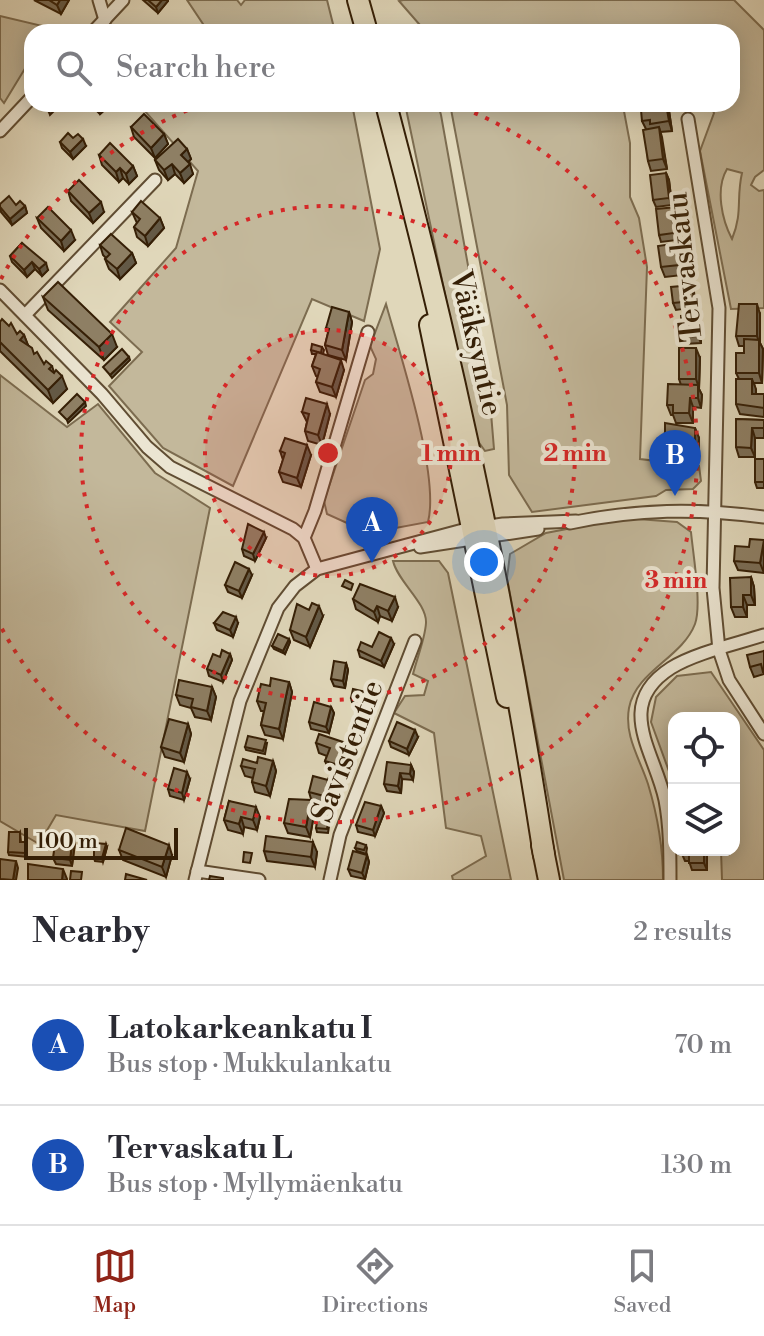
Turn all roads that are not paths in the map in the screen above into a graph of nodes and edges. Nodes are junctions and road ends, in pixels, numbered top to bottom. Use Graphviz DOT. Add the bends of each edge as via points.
graph roads {
  1 [pos="99,0"];
  2 [pos="123,0"];
  3 [pos="358,0"];
  4 [pos="105,20"];
  5 [pos="101,24"];
  6 [pos="365,24"];
  7 [pos="24,106"];
  8 [pos="388,112"];
  9 [pos="688,119"];
  10 [pos="0,131"];
  11 [pos="155,180"];
  12 [pos="0,290"];
  13 [pos="25,315"];
  14 [pos="368,332"];
  15 [pos="717,511"];
  16 [pos="764,517"];
  17 [pos="479,534"];
  18 [pos="304,538"];
  19 [pos="317,569"];
  20 [pos="764,635"];
  21 [pos="415,641"];
  22 [pos="719,650"];
  23 [pos="764,734"];
  24 [pos="196,875"];
  25 [pos="259,880"];
  26 [pos="330,880"];
  27 [pos="549,880"];
  28 [pos="670,880"];
  1 -- 4 [label="street"];
  2 -- 4 [label="street"];
  3 -- 6 [label="highway"];
  4 -- 5 [label="street"];
  7 -- 10 [label="street"];
  8 -- 17 [label="highway, Vääksyntie" via="435,290"];
  9 -- 15 [label="street, Tervaskatu" via="719,308"];
  11 -- 13 [label="street"];
  12 -- 13 [label="street"];
  13 -- 18 [label="street" via="170,467"];
  14 -- 18 [label="street"];
  15 -- 16 [label="street"];
  15 -- 17 [label="street" via="630,511"];
  15 -- 22 [label="street, Tervaskatu" via="713,588"];
  17 -- 19 [label="street"];
  17 -- 27 [label="highway, Vääksyntie"];
  18 -- 19 [label="street"];
  19 -- 24 [label="street" via="278,608 252,667"];
  20 -- 22 [label="street"];
  21 -- 26 [label="street, Savistentie" via="340,835"];
  22 -- 23 [label="street, Tervaskatu" via="729,680"];
  22 -- 28 [label="street" via="660,677 646,694 639,715 665,799"];
  24 -- 25 [label="street"];
}
